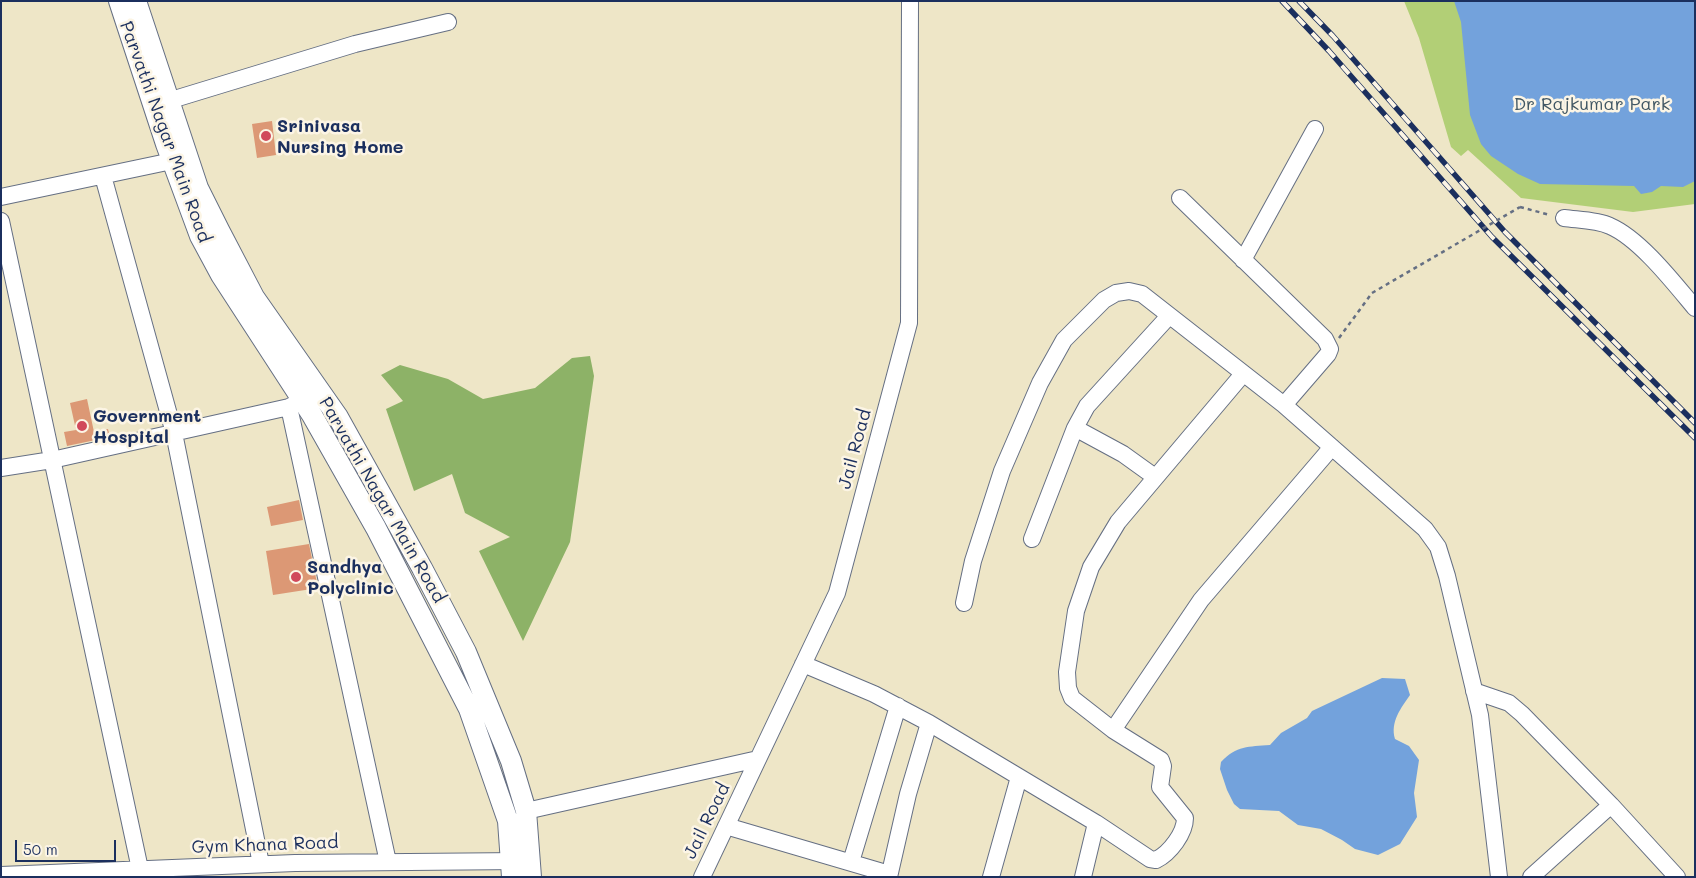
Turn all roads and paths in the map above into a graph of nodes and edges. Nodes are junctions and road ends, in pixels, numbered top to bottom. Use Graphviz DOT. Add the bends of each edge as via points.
graph roads {
  1 [pos="133,1"];
  2 [pos="910,1"];
  3 [pos="448,22"];
  4 [pos="168,101"];
  5 [pos="1315,129"];
  6 [pos="172,161"];
  7 [pos="103,176"];
  8 [pos="1,197"];
  9 [pos="1180,198"];
  10 [pos="1564,218"];
  11 [pos="1,221"];
  12 [pos="1244,260"];
  13 [pos="1695,308"];
  14 [pos="1170,316"];
  15 [pos="1330,349"];
  16 [pos="1243,374"];
  17 [pos="325,398"];
  18 [pos="296,404"];
  19 [pos="1284,405"];
  20 [pos="1075,428"];
  21 [pos="174,432"];
  22 [pos="1332,447"];
  23 [pos="52,460"];
  24 [pos="1,468"];
  25 [pos="1155,477"];
  26 [pos="1032,538"];
  27 [pos="964,603"];
  28 [pos="803,664"];
  29 [pos="1474,691"];
  30 [pos="898,706"];
  31 [pos="929,723"];
  32 [pos="1113,730"];
  33 [pos="758,759"];
  34 [pos="1019,777"];
  35 [pos="1611,805"];
  36 [pos="526,811"];
  37 [pos="1096,823"];
  38 [pos="726,826"];
  39 [pos="388,862"];
  40 [pos="261,864"];
  41 [pos="858,868"];
  42 [pos="140,869"];
  43 [pos="521,869"];
  44 [pos="1,875"];
  45 [pos="889,875"];
  46 [pos="702,877"];
  47 [pos="991,877"];
  48 [pos="1083,877"];
  49 [pos="1499,877"];
  50 [pos="1531,877"];
  51 [pos="1677,877"];
  1 -- 4 [label="main road, Parvathi Nagar Main Road"];
  1 -- 6 [label="main road, Parvathi Nagar Main Road"];
  2 -- 28 [label="street, Jail Road" via="909,323 837,593"];
  3 -- 4 [label="street" via="355,44"];
  4 -- 17 [label="main road, Parvathi Nagar Main Road" via="198,188 223,239 254,297"];
  5 -- 12 [label="street"];
  6 -- 7 [label="street"];
  6 -- 18 [label="main road, Parvathi Nagar Main Road" via="200,236"];
  7 -- 8 [label="street"];
  7 -- 21 [label="street"];
  9 -- 12 [label="street"];
  10 -- 13 [label="street" via="1608,225 1624,233 1662,269"];
  10 -- 15 [label="path, bridge" via="1520,207 1372,293"];
  11 -- 23 [label="street"];
  12 -- 15 [label="street" via="1325,340"];
  14 -- 16 [label="street"];
  14 -- 20 [label="street" via="1087,406"];
  14 -- 27 [label="street" via="1142,294 1116,293 1104,300 1064,340 1040,384 1002,471 973,561"];
  15 -- 19 [label="street"];
  16 -- 19 [label="street"];
  16 -- 25 [label="street"];
  17 -- 18 [label="street"];
  17 -- 36 [label="main road, Parvathi Nagar Main Road" via="413,551 466,652 511,761"];
  18 -- 21 [label="street"];
  18 -- 39 [label="street"];
  18 -- 43 [label="main road, Parvathi Nagar Main Road" via="376,528 469,709"];
  19 -- 22 [label="street"];
  20 -- 25 [label="street" via="1123,454"];
  20 -- 26 [label="street"];
  21 -- 23 [label="street"];
  21 -- 40 [label="street"];
  22 -- 29 [label="street" via="1425,529 1438,547"];
  22 -- 32 [label="street" via="1201,600"];
  23 -- 24 [label="street"];
  23 -- 42 [label="street"];
  25 -- 32 [label="street" via="1118,522 1091,567 1076,611 1068,658 1068,688 1072,698"];
  28 -- 30 [label="street"];
  28 -- 33 [label="street, Jail Road"];
  29 -- 35 [label="street" via="1509,703"];
  29 -- 49 [label="street" via="1480,715"];
  30 -- 31 [label="street"];
  30 -- 41 [label="street"];
  31 -- 34 [label="street"];
  31 -- 45 [label="street"];
  32 -- 37 [label="street" via="1161,760 1160,787 1185,818 1184,831 1156,860"];
  33 -- 36 [label="street"];
  33 -- 38 [label="street, Jail Road"];
  34 -- 37 [label="street"];
  34 -- 47 [label="street"];
  35 -- 50 [label="street"];
  35 -- 51 [label="street"];
  36 -- 43 [label="main road, Parvathi Nagar Main Road"];
  37 -- 48 [label="street"];
  38 -- 41 [label="street"];
  38 -- 46 [label="street, Jail Road"];
  39 -- 40 [label="street, Gym Khana Road"];
  39 -- 43 [label="street, Gym Khana Road"];
  40 -- 42 [label="street, Gym Khana Road"];
  41 -- 45 [label="street"];
  42 -- 44 [label="street, Gym Khana Road"];
}
